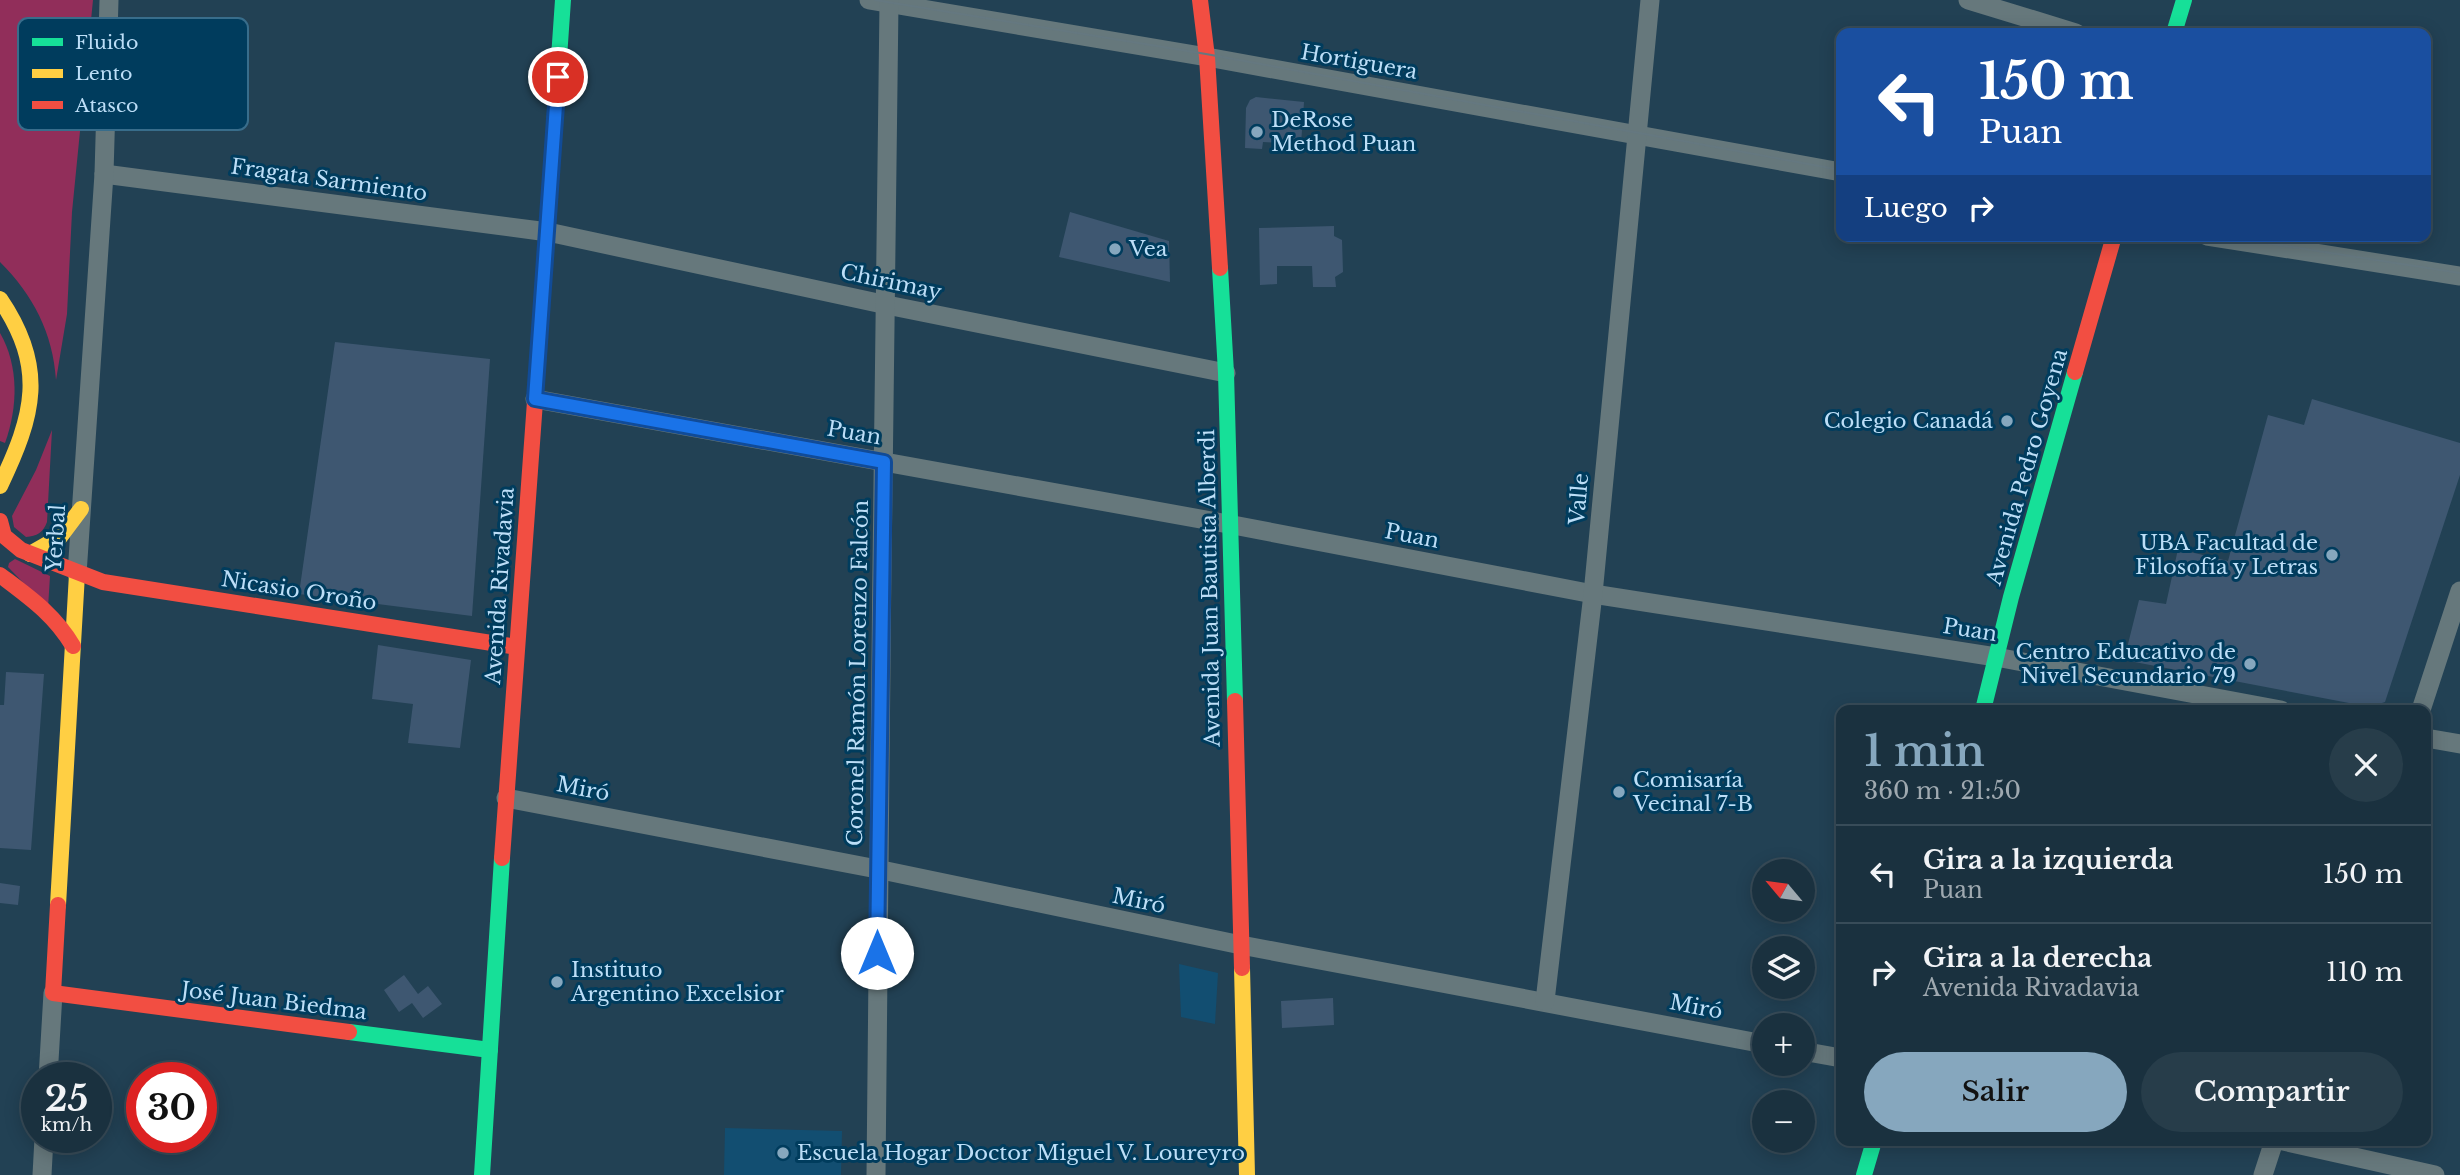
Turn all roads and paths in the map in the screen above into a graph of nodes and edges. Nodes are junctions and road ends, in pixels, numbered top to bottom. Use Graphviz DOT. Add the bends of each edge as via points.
graph roads {
  1 [pos="108,0"];
  2 [pos="562,0"];
  3 [pos="1200,0"];
  4 [pos="1650,0"];
  5 [pos="1968,0"];
  6 [pos="2184,0"];
  7 [pos="879,1"];
  8 [pos="108,18"];
  9 [pos="2060,28"];
  10 [pos="2176,28"];
  11 [pos="1207,57"];
  12 [pos="105,130"];
  13 [pos="1637,135"];
  14 [pos="1836,171"];
  15 [pos="104,174"];
  16 [pos="548,232"];
  17 [pos="2112,242"];
  18 [pos="2245,242"];
  19 [pos="2460,276"];
  20 [pos="0,299"];
  21 [pos="887,305"];
  22 [pos="1226,373"];
  23 [pos="535,399"];
  24 [pos="884,462"];
  25 [pos="0,486"];
  26 [pos="0,500"];
  27 [pos="81,509"];
  28 [pos="0,522"];
  29 [pos="1228,524"];
  30 [pos="30,554"];
  31 [pos="77,573"];
  32 [pos="0,575"];
  33 [pos="2460,591"];
  34 [pos="1592,594"];
  35 [pos="73,646"];
  36 [pos="517,646"];
  37 [pos="1996,657"];
  38 [pos="1984,705"];
  39 [pos="2254,705"];
  40 [pos="2423,705"];
  41 [pos="2431,739"];
  42 [pos="2460,744"];
  43 [pos="506,798"];
  44 [pos="877,869"];
  45 [pos="1241,945"];
  46 [pos="53,993"];
  47 [pos="1545,1001"];
  48 [pos="1752,1042"];
  49 [pos="490,1051"];
  50 [pos="1815,1053"];
  51 [pos="1836,1057"];
  52 [pos="49,1062"];
  53 [pos="1873,1146"];
  54 [pos="2272,1146"];
  55 [pos="2305,1146"];
  56 [pos="43,1153"];
  57 [pos="42,1175"];
  58 [pos="482,1175"];
  59 [pos="876,1175"];
  60 [pos="1247,1175"];
  61 [pos="1864,1175"];
  62 [pos="2263,1175"];
  63 [pos="2435,1175"];
  1 -- 8 [label="street, Yerbal"];
  2 -- 16 [label="main road, Avenida Rivadavia"];
  3 -- 11 [label="main road, Avenida Juan Bautista Alberdi"];
  4 -- 13 [label="street, Valle"];
  5 -- 9 [label="street"];
  6 -- 10 [label="main road"];
  7 -- 11 [label="street, Hortiguera"];
  7 -- 21 [label="street, Coronel Ramón Lorenzo Falcón"];
  11 -- 13 [label="street, Hortiguera"];
  11 -- 22 [label="main road, Avenida Juan Bautista Alberdi"];
  12 -- 15 [label="street, Yerbal"];
  13 -- 14 [label="street, Hortiguera"];
  13 -- 34 [label="street, Valle"];
  15 -- 16 [label="street, Fragata Sarmiento"];
  15 -- 27 [label="street, Yerbal"];
  16 -- 21 [label="street, Chirimay"];
  16 -- 23 [label="main road, Avenida Rivadavia"];
  17 -- 37 [label="main road, Avenida Pedro Goyena"];
  18 -- 19 [label="street"];
  20 -- 25 [label="main road" via="19,328 32,385 27,424"];
  21 -- 22 [label="street, Chirimay"];
  21 -- 24 [label="street, Coronel Ramón Lorenzo Falcón"];
  22 -- 29 [label="main road, Avenida Juan Bautista Alberdi"];
  23 -- 24 [label="street, Puan"];
  23 -- 36 [label="main road, Avenida Rivadavia"];
  24 -- 29 [label="street, Puan"];
  24 -- 44 [label="street, Coronel Ramón Lorenzo Falcón"];
  25 -- 26 [label="main road"];
  27 -- 30 [label="main road" via="57,541"];
  27 -- 31 [label="street, Yerbal"];
  28 -- 30 [label="main road, Nicasio Oroño" via="12,545"];
  29 -- 34 [label="street, Puan"];
  29 -- 45 [label="main road, Avenida Juan Bautista Alberdi"];
  30 -- 31 [label="main road, Nicasio Oroño"];
  31 -- 35 [label="main road, Yerbal"];
  31 -- 36 [label="main road, Nicasio Oroño" via="103,582"];
  32 -- 35 [label="main road" via="50,614"];
  33 -- 40 [label="street"];
  34 -- 37 [label="street, Puan"];
  34 -- 47 [label="street, Valle"];
  35 -- 46 [label="main road, Yerbal"];
  36 -- 43 [label="main road, Avenida Rivadavia"];
  37 -- 38 [label="main road, Avenida Pedro Goyena"];
  37 -- 39 [label="street, Puan"];
  41 -- 42 [label="street"];
  43 -- 44 [label="street, Miró"];
  43 -- 49 [label="main road, Avenida Rivadavia"];
  44 -- 45 [label="street, Miró"];
  44 -- 59 [label="street, Coronel Ramón Lorenzo Falcón"];
  45 -- 47 [label="street, Miró"];
  45 -- 60 [label="main road, Avenida Juan Bautista Alberdi"];
  46 -- 49 [label="main road, José Juan Biedma"];
  46 -- 52 [label="street, Yerbal"];
  47 -- 48 [label="street, Miró"];
  49 -- 58 [label="main road, Avenida Rivadavia"];
  50 -- 51 [label="street"];
  53 -- 61 [label="main road"];
  54 -- 62 [label="street"];
  55 -- 63 [label="street"];
  56 -- 57 [label="street"];
}
